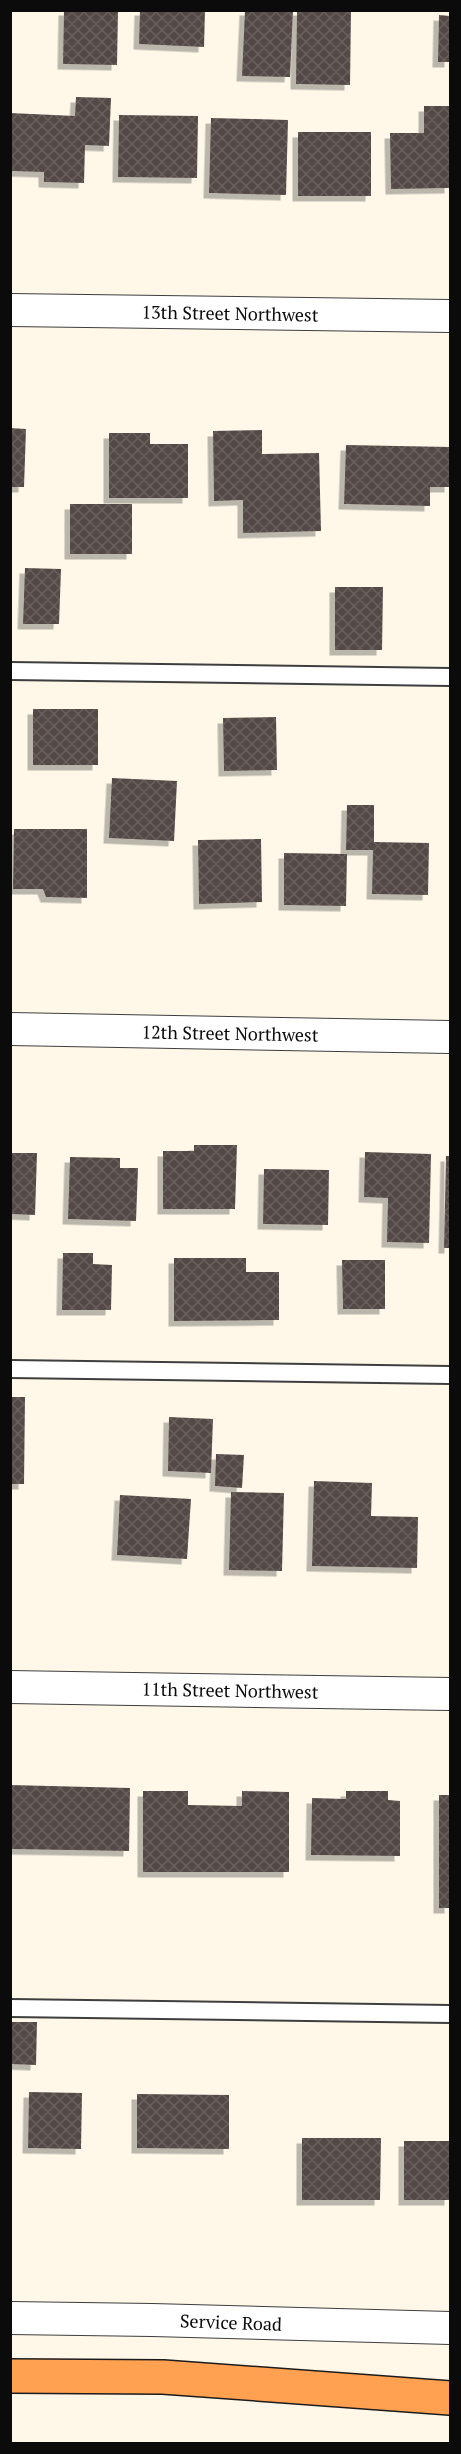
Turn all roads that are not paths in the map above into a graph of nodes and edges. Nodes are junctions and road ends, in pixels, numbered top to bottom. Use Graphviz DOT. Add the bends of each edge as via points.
graph roads {
  1 [pos="10,310"];
  2 [pos="450,316"];
  3 [pos="10,671"];
  4 [pos="450,677"];
  5 [pos="10,1029"];
  6 [pos="450,1037"];
  7 [pos="10,1369"];
  8 [pos="450,1375"];
  9 [pos="10,1687"];
  10 [pos="450,1694"];
  11 [pos="10,2008"];
  12 [pos="450,2014"];
  13 [pos="10,2318"];
  14 [pos="450,2328"];
  15 [pos="10,2376"];
  16 [pos="450,2398"];
  1 -- 2 [label="street, 13th Street Northwest"];
  3 -- 4 [label="lane"];
  5 -- 6 [label="street, 12th Street Northwest"];
  7 -- 8 [label="lane"];
  9 -- 10 [label="street, 11th Street Northwest"];
  11 -- 12 [label="lane"];
  13 -- 14 [label="street, Service Road"];
  15 -- 16 [label="highway" via="164,2377"];
}
